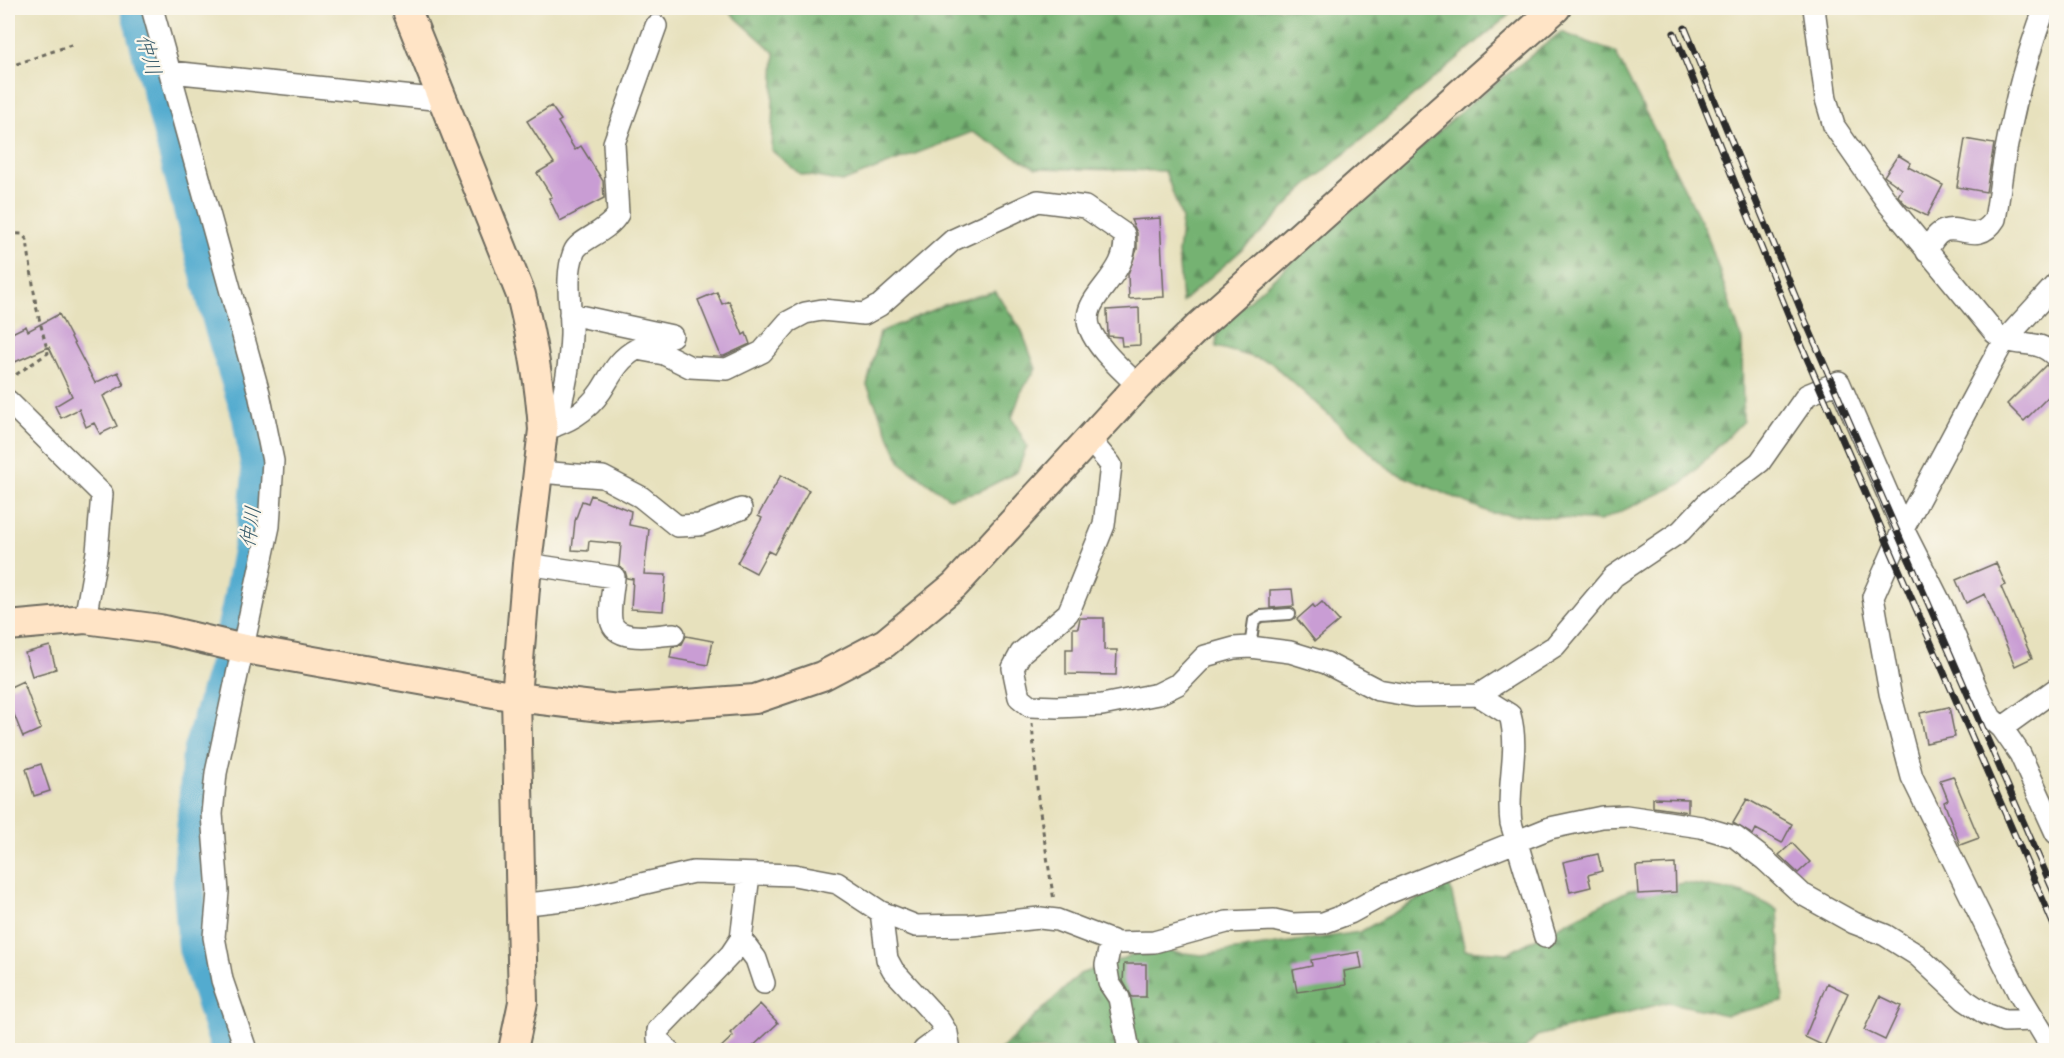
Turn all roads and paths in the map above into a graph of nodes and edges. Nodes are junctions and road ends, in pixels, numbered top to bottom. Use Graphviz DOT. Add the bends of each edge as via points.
graph roads {
  1 [pos="152,8"];
  2 [pos="406,8"];
  3 [pos="1556,8"];
  4 [pos="1814,8"];
  5 [pos="2045,8"];
  6 [pos="656,26"];
  7 [pos="74,44"];
  8 [pos="8,67"];
  9 [pos="171,72"];
  10 [pos="443,100"];
  11 [pos="8,233"];
  12 [pos="1927,252"];
  13 [pos="2056,284"];
  14 [pos="570,314"];
  15 [pos="672,336"];
  16 [pos="2004,341"];
  17 [pos="2053,349"];
  18 [pos="8,380"];
  19 [pos="1138,386"];
  20 [pos="8,401"];
  21 [pos="549,428"];
  22 [pos="1089,439"];
  23 [pos="539,472"];
  24 [pos="741,509"];
  25 [pos="1903,530"];
  26 [pos="527,564"];
  27 [pos="1290,614"];
  28 [pos="85,619"];
  29 [pos="8,626"];
  30 [pos="674,634"];
  31 [pos="1250,647"];
  32 [pos="241,648"];
  33 [pos="2056,688"];
  34 [pos="1478,695"];
  35 [pos="516,697"];
  36 [pos="1030,706"];
  37 [pos="2002,728"];
  38 [pos="2056,833"];
  39 [pos="1518,840"];
  40 [pos="749,875"];
  41 [pos="519,905"];
  42 [pos="881,912"];
  43 [pos="1058,921"];
  44 [pos="1545,937"];
  45 [pos="741,939"];
  46 [pos="1111,940"];
  47 [pos="764,982"];
  48 [pos="2035,1020"];
  49 [pos="949,1042"];
  50 [pos="246,1050"];
  51 [pos="513,1050"];
  52 [pos="668,1050"];
  53 [pos="924,1050"];
  54 [pos="1130,1050"];
  55 [pos="2053,1050"];
  1 -- 9 [label="street"];
  2 -- 10 [label="street"];
  3 -- 19 [label="street" via="1199,326"];
  4 -- 12 [label="street" via="1826,99 1834,126"];
  5 -- 12 [label="street" via="2021,85 1995,219 1979,233 1941,231"];
  6 -- 14 [label="street" via="614,143 618,214 603,231 574,251"];
  7 -- 8 [label="path"];
  9 -- 10 [label="street"];
  9 -- 32 [label="street" via="259,393 273,461 269,526"];
  10 -- 21 [label="street" via="521,296"];
  11 -- 18 [label="path" via="22,234 27,240 32,288 48,353"];
  12 -- 16 [label="street"];
  13 -- 16 [label="street"];
  14 -- 15 [label="street"];
  14 -- 21 [label="street" via="565,392"];
  16 -- 17 [label="street"];
  16 -- 25 [label="street"];
  19 -- 21 [label="street" via="1100,344 1087,314 1120,267 1126,244 1124,234 1085,207 1038,201 953,240 880,305 864,314 822,310 806,313 788,322 762,352 727,369 690,367 664,354 637,349 619,361 601,391 581,413"];
  19 -- 22 [label="street"];
  20 -- 28 [label="street" via="102,494"];
  21 -- 23 [label="street"];
  22 -- 35 [label="street" via="955,585 885,642 822,676 755,699 618,709"];
  22 -- 36 [label="street" via="1111,465 1104,525 1068,613 1032,641 1013,668 1018,698"];
  23 -- 24 [label="street" via="603,477 641,497 676,526 699,525"];
  23 -- 26 [label="street"];
  25 -- 34 [label="street" via="1839,382 1807,396 1761,462 1709,501 1681,531 1614,576 1555,646"];
  25 -- 37 [label="street" via="1942,606 1986,709"];
  25 -- 48 [label="street" via="1873,597 1897,723 1912,777"];
  26 -- 30 [label="street" via="614,577 611,621 617,631 634,637"];
  26 -- 35 [label="street"];
  27 -- 31 [label="lane" via="1254,620"];
  28 -- 29 [label="street"];
  28 -- 32 [label="street" via="160,629"];
  31 -- 34 [label="street" via="1290,652 1326,663 1378,690 1414,696"];
  31 -- 36 [label="street" via="1205,656 1178,684 1158,694 1102,705"];
  32 -- 35 [label="street"];
  32 -- 50 [label="street" via="216,773 212,814 218,892 214,937 222,980"];
  33 -- 37 [label="street"];
  34 -- 39 [label="street" via="1510,715 1516,734 1509,810"];
  35 -- 41 [label="street"];
  36 -- 43 [label="path" via="1038,799"];
  37 -- 38 [label="street" via="2032,776"];
  39 -- 44 [label="street"];
  39 -- 46 [label="street" via="1323,923 1227,922 1154,942"];
  39 -- 48 [label="street" via="1550,828 1626,816 1701,827 1735,837 1802,894 1917,955 1965,1000 1986,1014 2004,1021"];
  40 -- 41 [label="street" via="693,872 580,898"];
  40 -- 42 [label="street" via="794,875 837,883"];
  40 -- 45 [label="street"];
  41 -- 51 [label="street" via="523,1002"];
  42 -- 43 [label="street" via="916,926 1040,918"];
  42 -- 49 [label="street" via="887,959 939,1020"];
  43 -- 46 [label="street"];
  45 -- 47 [label="street" via="756,958"];
  45 -- 52 [label="street" via="658,1030 658,1039"];
  46 -- 54 [label="street" via="1106,965 1109,983 1119,998"];
  48 -- 55 [label="street"];
  49 -- 53 [label="street"];
}
